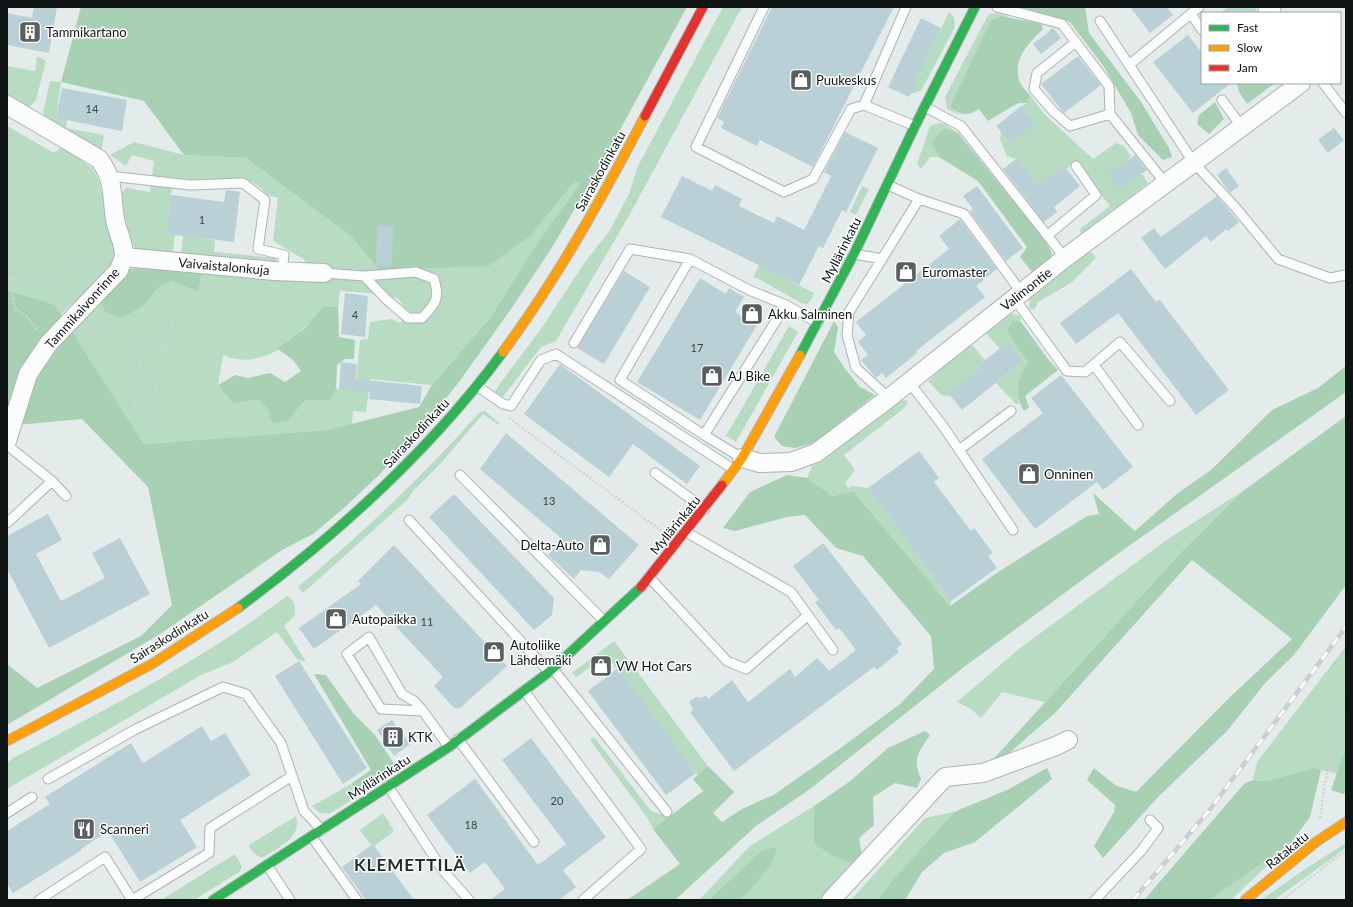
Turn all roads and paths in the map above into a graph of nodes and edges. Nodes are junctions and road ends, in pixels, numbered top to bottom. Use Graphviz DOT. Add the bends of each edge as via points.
graph roads {
  1 [pos="703,7"];
  2 [pos="764,7"];
  3 [pos="906,7"];
  4 [pos="997,7"];
  5 [pos="1199,7"];
  6 [pos="971,9"];
  7 [pos="1191,14"];
  8 [pos="1100,21"];
  9 [pos="1201,29"];
  10 [pos="1076,42"];
  11 [pos="1129,65"];
  12 [pos="1300,84"];
  13 [pos="1324,84"];
  14 [pos="1222,100"];
  15 [pos="7,105"];
  16 [pos="864,105"];
  17 [pos="925,107"];
  18 [pos="1346,113"];
  19 [pos="1110,114"];
  20 [pos="915,126"];
  21 [pos="1242,128"];
  22 [pos="1194,163"];
  23 [pos="1076,166"];
  24 [pos="109,176"];
  25 [pos="1166,184"];
  26 [pos="888,185"];
  27 [pos="919,199"];
  28 [pos="1048,235"];
  29 [pos="854,254"];
  30 [pos="124,257"];
  31 [pos="1065,258"];
  32 [pos="690,259"];
  33 [pos="882,259"];
  34 [pos="198,264"];
  35 [pos="282,271"];
  36 [pos="324,273"];
  37 [pos="364,276"];
  38 [pos="1346,276"];
  39 [pos="8,277"];
  40 [pos="109,280"];
  41 [pos="1018,295"];
  42 [pos="235,300"];
  43 [pos="786,305"];
  44 [pos="173,315"];
  45 [pos="72,320"];
  46 [pos="818,323"];
  47 [pos="144,341"];
  48 [pos="49,343"];
  49 [pos="574,343"];
  50 [pos="162,345"];
  51 [pos="1094,365"];
  52 [pos="909,382"];
  53 [pos="477,386"];
  54 [pos="889,398"];
  55 [pos="1170,401"];
  56 [pos="152,408"];
  57 [pos="1011,411"];
  58 [pos="503,413"];
  59 [pos="1138,425"];
  60 [pos="155,434"];
  61 [pos="704,435"];
  62 [pos="7,441"];
  63 [pos="7,445"];
  64 [pos="959,450"];
  65 [pos="738,464"];
  66 [pos="656,473"];
  67 [pos="460,475"];
  68 [pos="52,481"];
  69 [pos="66,496"];
  70 [pos="705,509"];
  71 [pos="409,520"];
  72 [pos="7,523"];
  73 [pos="1013,530"];
  74 [pos="686,532"];
  75 [pos="678,543"];
  76 [pos="649,577"];
  77 [pos="807,616"];
  78 [pos="604,621"];
  79 [pos="833,650"];
  80 [pos="551,670"];
  81 [pos="525,692"];
  82 [pos="1346,696"];
  83 [pos="423,711"];
  84 [pos="458,739"];
  85 [pos="1068,740"];
  86 [pos="7,741"];
  87 [pos="449,747"];
  88 [pos="292,776"];
  89 [pos="48,778"];
  90 [pos="388,786"];
  91 [pos="32,797"];
  92 [pos="667,812"];
  93 [pos="7,813"];
  94 [pos="1150,820"];
  95 [pos="1346,822"];
  96 [pos="322,830"];
  97 [pos="312,837"];
  98 [pos="534,842"];
  99 [pos="1316,842"];
  100 [pos="1346,852"];
  101 [pos="1312,857"];
  102 [pos="267,865"];
  103 [pos="39,900"];
  104 [pos="132,900"];
  105 [pos="213,900"];
  106 [pos="290,900"];
  107 [pos="357,900"];
  108 [pos="468,900"];
  109 [pos="583,900"];
  110 [pos="831,900"];
  111 [pos="1095,900"];
  112 [pos="1245,900"];
  113 [pos="1282,900"];
  1 -- 53 [label="main road, Sairaskodinkatu" via="568,256"];
  2 -- 16 [label="lane" via="696,147 784,192 813,179 851,109"];
  3 -- 16 [label="lane"];
  4 -- 10 [label="lane" via="1062,24"];
  5 -- 7 [label="lane"];
  6 -- 17 [label="main road, Myllärinkatu"];
  7 -- 9 [label="lane"];
  7 -- 11 [label="lane"];
  8 -- 11 [label="lane"];
  10 -- 19 [label="lane" via="1109,86"];
  10 -- 19 [label="lane" via="1037,73 1034,89 1070,126"];
  11 -- 22 [label="lane"];
  12 -- 21 [label="street, Valimontie"];
  13 -- 18 [label="lane"];
  14 -- 21 [label="lane"];
  15 -- 24 [label="street, Tammikaivonrinne" via="99,159"];
  16 -- 20 [label="lane"];
  17 -- 20 [label="main road, Myllärinkatu"];
  17 -- 28 [label="lane" via="961,126"];
  19 -- 25 [label="lane"];
  20 -- 26 [label="main road, Myllärinkatu"];
  21 -- 22 [label="street, Valimontie"];
  22 -- 25 [label="street, Valimontie"];
  22 -- 38 [label="lane" via="1278,259 1330,278"];
  23 -- 28 [label="lane" via="1096,195"];
  24 -- 30 [label="street, Tammikaivonrinne"];
  24 -- 35 [label="lane" via="190,185 243,183 266,200 258,249 284,255"];
  25 -- 31 [label="street, Valimontie"];
  26 -- 27 [label="lane"];
  26 -- 29 [label="main road, Myllärinkatu"];
  27 -- 33 [label="lane"];
  27 -- 41 [label="lane" via="964,214"];
  28 -- 31 [label="lane"];
  29 -- 33 [label="lane"];
  29 -- 46 [label="main road, Myllärinkatu"];
  30 -- 34 [label="street, Vaivaistalonkuja"];
  30 -- 40 [label="street, Tammikaivonrinne" via="118,270"];
  31 -- 41 [label="street, Valimontie"];
  32 -- 43 [label="lane" via="749,290"];
  32 -- 49 [label="lane" via="630,249"];
  32 -- 61 [label="lane" via="620,380"];
  33 -- 54 [label="lane" via="849,312 847,335 856,368"];
  34 -- 35 [label="street, Vaivaistalonkuja"];
  34 -- 42 [label="path" via="208,283"];
  35 -- 36 [label="street, Vaivaistalonkuja"];
  36 -- 37 [label="lane"];
  37 -- 37 [label="lane" via="408,318 422,318 435,305 438,292 434,279 416,272"];
  39 -- 40 [label="path" via="27,279 52,272 93,267"];
  39 -- 48 [label="path" via="15,309 24,314"];
  40 -- 45 [label="street, Tammikaivonrinne"];
  41 -- 51 [label="lane" via="1067,371 1085,372"];
  41 -- 52 [label="street, Valimontie"];
  43 -- 46 [label="lane"];
  43 -- 61 [label="lane"];
  44 -- 50 [label="path" via="168,346"];
  45 -- 47 [label="path" via="79,327"];
  45 -- 48 [label="street, Tammikaivonrinne"];
  46 -- 65 [label="main road, Myllärinkatu"];
  47 -- 50 [label="path"];
  47 -- 56 [label="path" via="134,408"];
  48 -- 62 [label="street, Tammikaivonrinne" via="28,374"];
  50 -- 56 [label="path"];
  51 -- 55 [label="lane" via="1120,342"];
  51 -- 59 [label="lane"];
  52 -- 54 [label="street, Valimontie"];
  52 -- 64 [label="lane"];
  53 -- 65 [label="lane" via="503,404 511,406 541,360 556,354"];
  53 -- 86 [label="main road, Sairaskodinkatu" via="390,480 352,517 282,576 172,652"];
  54 -- 65 [label="street, Valimontie" via="816,453 791,462"];
  56 -- 60 [label="path"];
  57 -- 64 [label="lane"];
  58 -- 75 [label="path"];
  61 -- 65 [label="lane"];
  63 -- 68 [label="lane"];
  64 -- 73 [label="lane"];
  65 -- 70 [label="main road, Myllärinkatu"];
  66 -- 70 [label="lane"];
  67 -- 78 [label="lane"];
  68 -- 69 [label="lane"];
  68 -- 72 [label="lane"];
  70 -- 74 [label="main road, Myllärinkatu"];
  71 -- 80 [label="lane"];
  74 -- 75 [label="main road, Myllärinkatu"];
  74 -- 77 [label="lane" via="791,592"];
  75 -- 76 [label="main road, Myllärinkatu"];
  76 -- 77 [label="lane" via="727,661 746,670"];
  76 -- 78 [label="main road, Myllärinkatu" via="637,592"];
  77 -- 79 [label="lane"];
  78 -- 80 [label="main road, Myllärinkatu"];
  80 -- 81 [label="main road, Myllärinkatu"];
  80 -- 92 [label="lane"];
  81 -- 84 [label="main road, Myllärinkatu"];
  81 -- 109 [label="lane" via="641,849"];
  82 -- 99 [label="path" via="1325,783"];
  83 -- 83 [label="lane" via="414,701 402,694 369,637 347,654 381,709"];
  83 -- 87 [label="lane"];
  84 -- 87 [label="main road, Myllärinkatu"];
  84 -- 98 [label="lane"];
  85 -- 110 [label="street" via="983,773 945,777"];
  87 -- 90 [label="main road, Myllärinkatu"];
  88 -- 89 [label="lane" via="281,743 246,694 223,687 136,729"];
  88 -- 96 [label="lane" via="304,811"];
  88 -- 104 [label="lane" via="210,828 209,853"];
  90 -- 96 [label="main road, Myllärinkatu"];
  90 -- 108 [label="lane" via="442,869"];
  91 -- 93 [label="lane"];
  94 -- 111 [label="lane" via="1158,828 1141,851"];
  95 -- 99 [label="main road, Ratakatu"];
  96 -- 97 [label="main road, Myllärinkatu"];
  97 -- 102 [label="main road, Myllärinkatu"];
  97 -- 107 [label="lane"];
  99 -- 112 [label="main road, Ratakatu"];
  100 -- 113 [label="path"];
  101 -- 112 [label="main road, Ratakatu"];
  102 -- 105 [label="main road, Myllärinkatu"];
  102 -- 106 [label="lane"];
  103 -- 104 [label="lane" via="105,857"];
}
